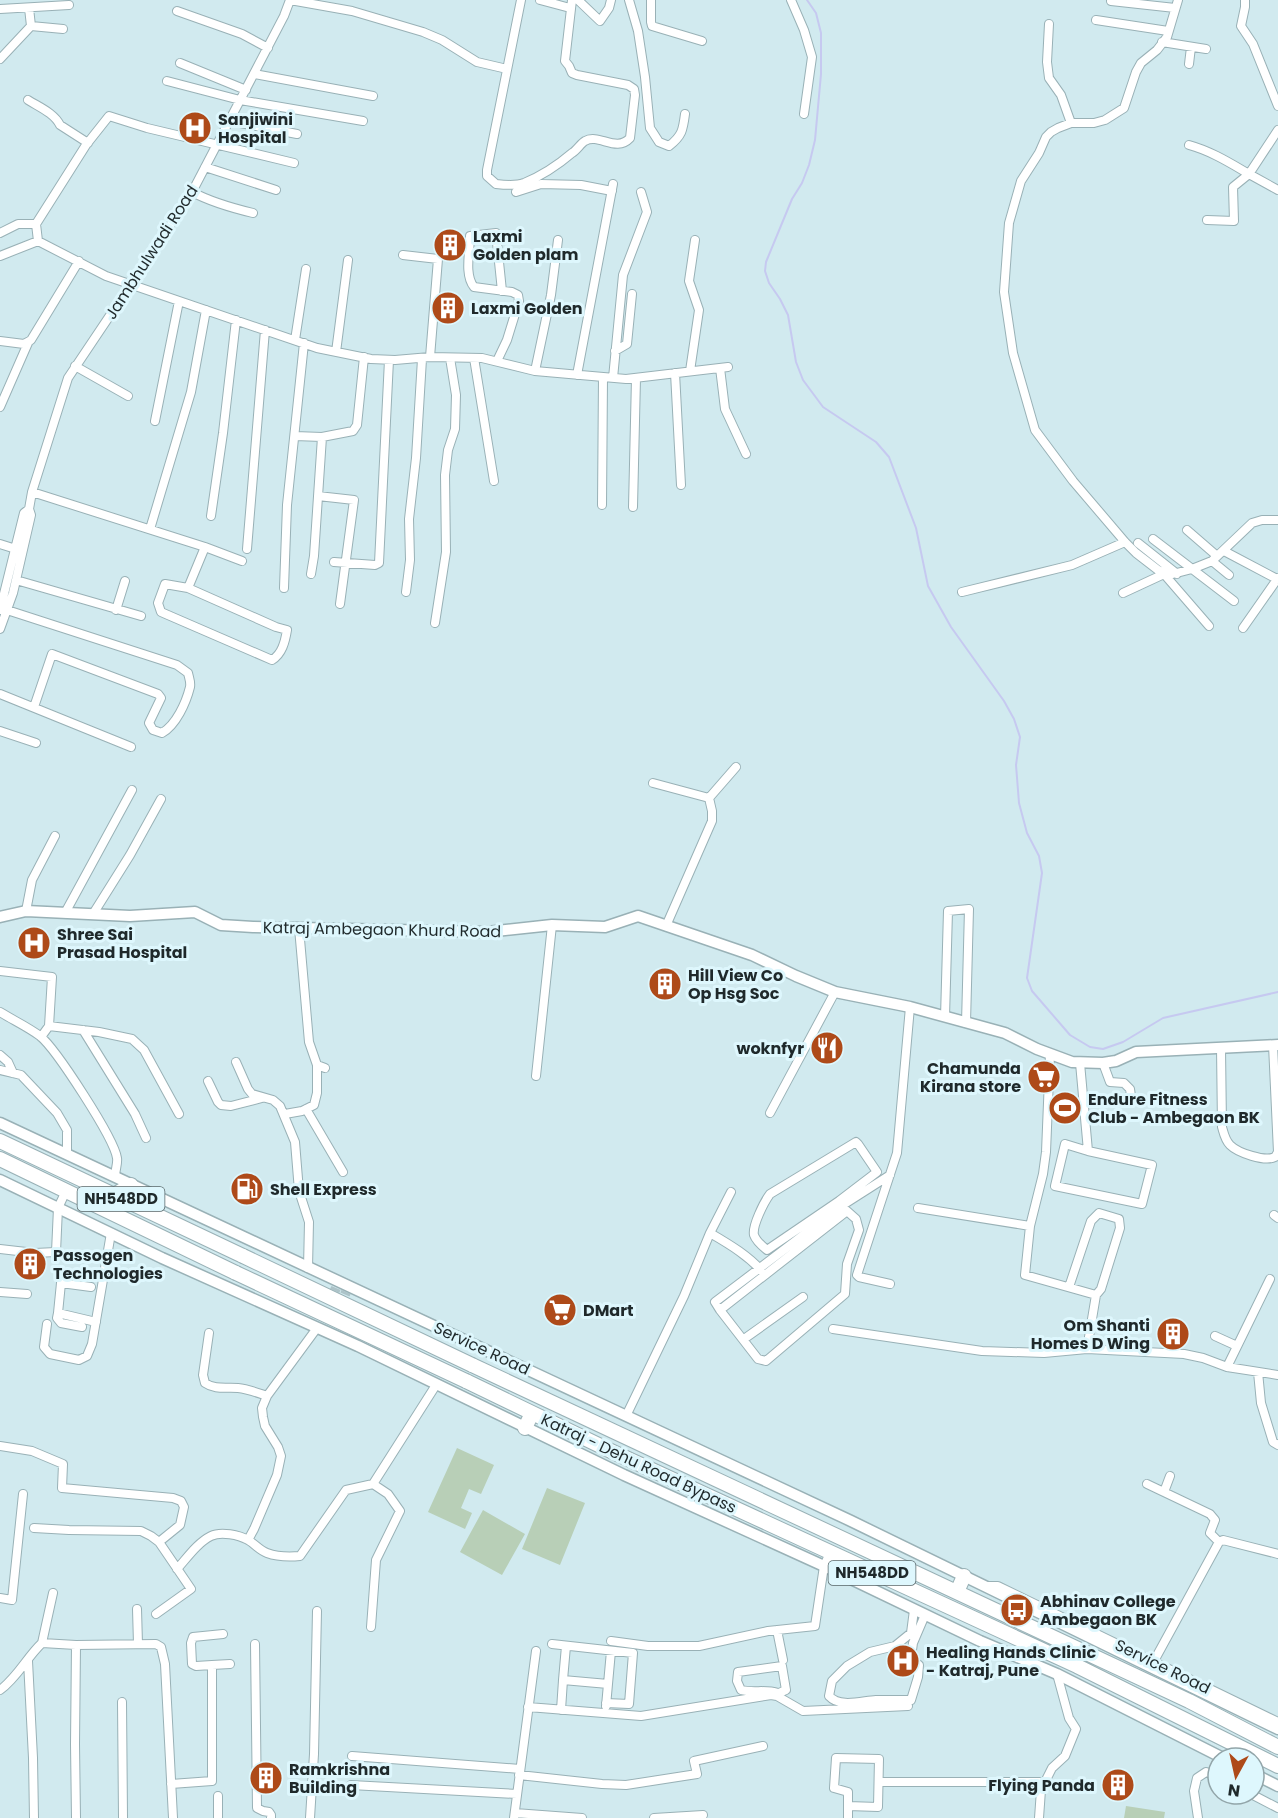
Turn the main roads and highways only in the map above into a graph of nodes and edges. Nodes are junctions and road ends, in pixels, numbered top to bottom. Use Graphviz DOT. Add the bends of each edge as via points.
graph roads {
  1 [pos="0,1140"];
  2 [pos="0,1159"];
  3 [pos="131,1185"];
  4 [pos="114,1195"];
  5 [pos="532,1413"];
  6 [pos="525,1428"];
  7 [pos="964,1576"];
  8 [pos="957,1592"];
  9 [pos="1278,1747"];
  10 [pos="1278,1766"];
  1 -- 4 [label="highway, Katraj - Dehu Road Bypass / NH548DD"];
  2 -- 5 [label="highway, Katraj - Dehu Road Bypass / NH548DD, bridge"];
  3 -- 4 [label="highway"];
  4 -- 8 [label="highway, Katraj - Dehu Road Bypass / NH548DD, bridge"];
  5 -- 6 [label="highway"];
  5 -- 10 [label="highway, Katraj - Dehu Road Bypass / NH548DD" via="827,1560 1064,1659"];
  7 -- 8 [label="highway"];
  8 -- 9 [label="highway, Katraj - Dehu Road Bypass / NH548DD"];
}
